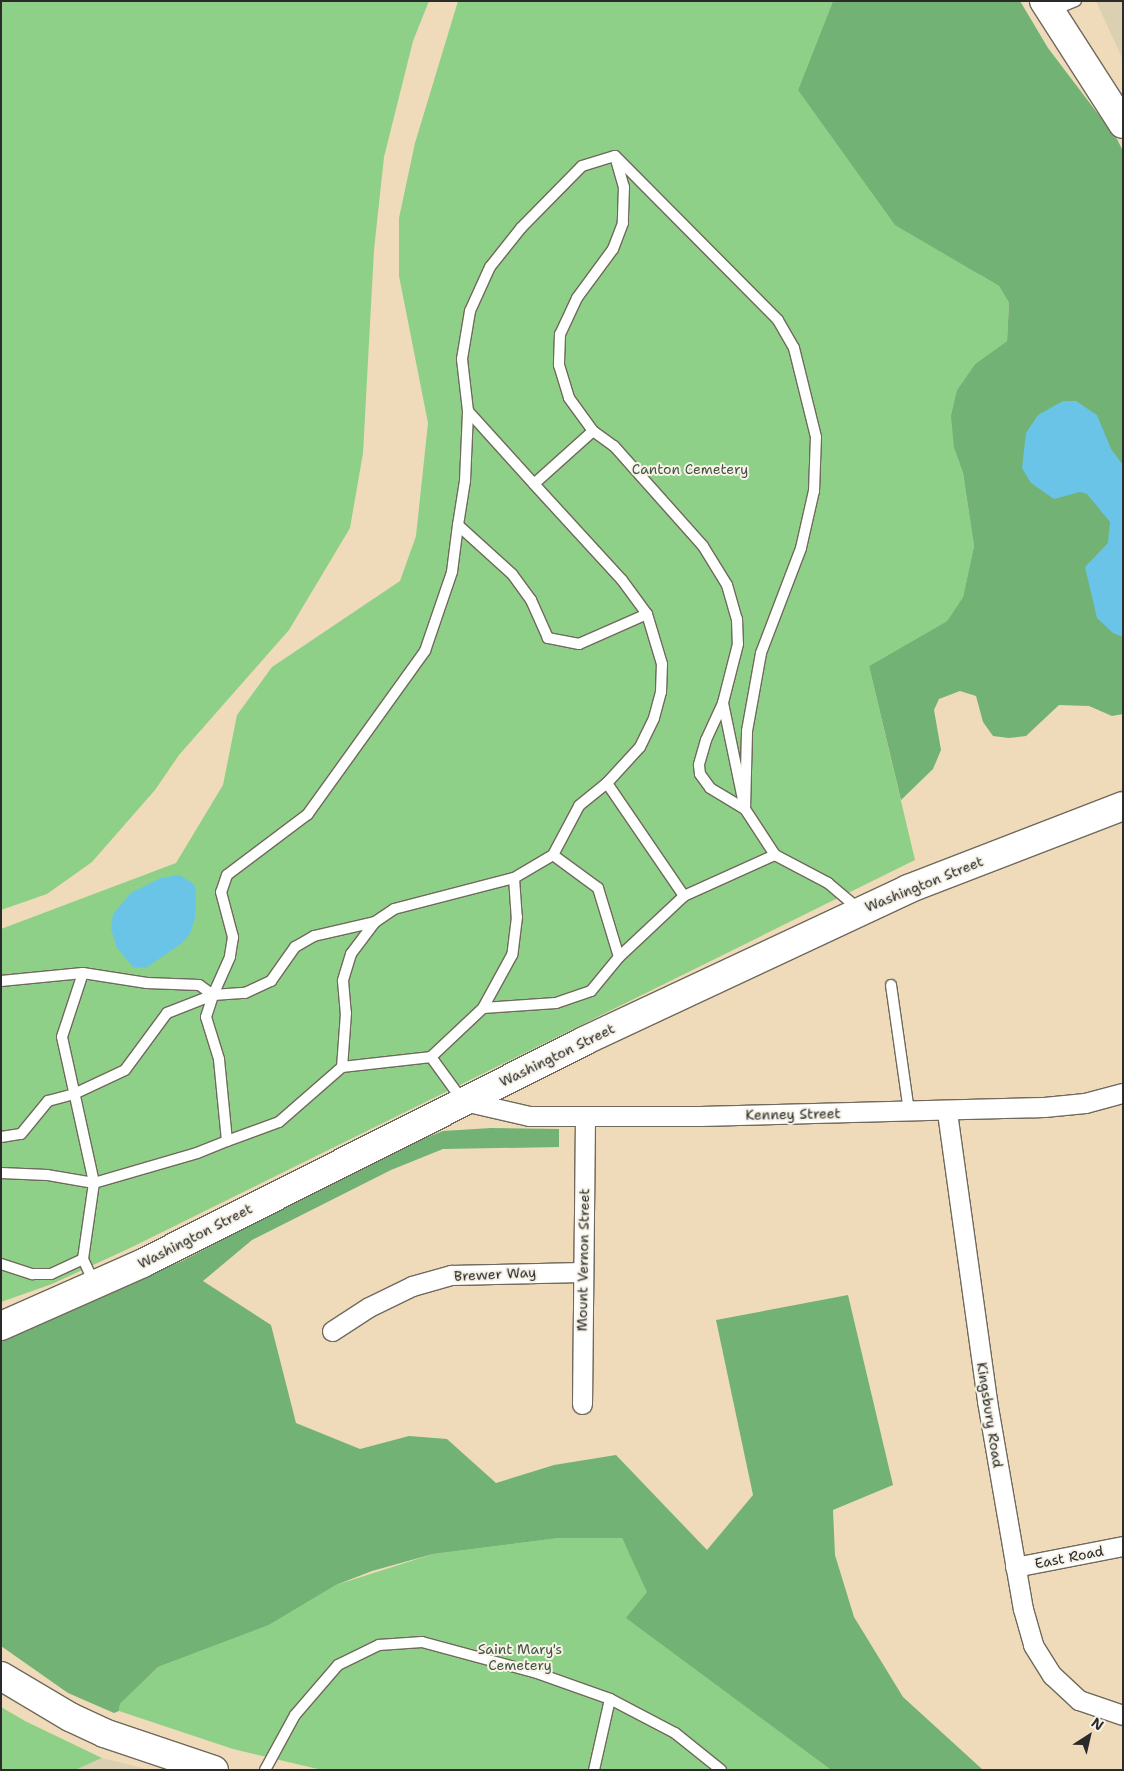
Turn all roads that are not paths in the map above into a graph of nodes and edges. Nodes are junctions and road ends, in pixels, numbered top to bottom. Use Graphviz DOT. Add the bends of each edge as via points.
graph roads {
  1 [pos="1076,1"];
  2 [pos="1047,6"];
  3 [pos="1123,124"];
  4 [pos="615,156"];
  5 [pos="468,410"];
  6 [pos="593,431"];
  7 [pos="534,484"];
  8 [pos="458,525"];
  9 [pos="647,614"];
  10 [pos="723,703"];
  11 [pos="607,784"];
  12 [pos="1123,806"];
  13 [pos="745,809"];
  14 [pos="553,855"];
  15 [pos="775,855"];
  16 [pos="514,878"];
  17 [pos="684,896"];
  18 [pos="861,910"];
  19 [pos="375,922"];
  20 [pos="619,957"];
  21 [pos="83,973"];
  22 [pos="1,981"];
  23 [pos="891,985"];
  24 [pos="213,995"];
  25 [pos="484,1008"];
  26 [pos="431,1057"];
  27 [pos="342,1066"];
  28 [pos="1123,1093"];
  29 [pos="74,1094"];
  30 [pos="464,1101"];
  31 [pos="909,1112"];
  32 [pos="947,1112"];
  33 [pos="585,1117"];
  34 [pos="1,1137"];
  35 [pos="227,1141"];
  36 [pos="1,1173"];
  37 [pos="94,1183"];
  38 [pos="83,1259"];
  39 [pos="1,1264"];
  40 [pos="582,1272"];
  41 [pos="95,1286"];
  42 [pos="1,1326"];
  43 [pos="332,1331"];
  44 [pos="582,1404"];
  45 [pos="1123,1546"];
  46 [pos="1016,1567"];
  47 [pos="3,1680"];
  48 [pos="610,1699"];
  49 [pos="1123,1715"];
  50 [pos="214,1770"];
  51 [pos="265,1770"];
  52 [pos="594,1770"];
  53 [pos="722,1770"];
  1 -- 2 [label="lane"];
  2 -- 3 [label="main road"];
  4 -- 5 [label="lane" via="582,166 521,228 490,267 470,311 462,358"];
  4 -- 6 [label="lane" via="624,187 623,223 613,249 577,298 560,334 559,365 569,398"];
  4 -- 13 [label="lane" via="778,320 794,348 816,437 814,491 801,548 761,653 747,730"];
  5 -- 7 [label="lane"];
  5 -- 8 [label="lane" via="465,481"];
  6 -- 7 [label="lane"];
  6 -- 10 [label="lane" via="614,446 667,504 703,546 727,585 737,619 738,644"];
  7 -- 9 [label="lane" via="622,580"];
  8 -- 9 [label="lane" via="512,574 531,600 548,638 579,644"];
  8 -- 24 [label="lane" via="452,572 425,651 308,814 227,875 221,892 233,937 230,957"];
  9 -- 11 [label="lane" via="662,664 661,692 654,718 640,748"];
  10 -- 13 [label="lane"];
  10 -- 13 [label="lane" via="706,740 699,765 700,774 710,788"];
  11 -- 14 [label="lane" via="579,806"];
  11 -- 17 [label="lane"];
  12 -- 18 [label="main road, Washington Street"];
  13 -- 15 [label="lane"];
  14 -- 16 [label="lane"];
  14 -- 20 [label="lane" via="598,888"];
  15 -- 17 [label="lane"];
  15 -- 18 [label="lane" via="828,883"];
  16 -- 19 [label="lane" via="394,909"];
  16 -- 25 [label="lane" via="517,917 512,955"];
  17 -- 20 [label="lane"];
  18 -- 30 [label="main road, Washington Street"];
  19 -- 24 [label="lane" via="314,936 295,947 271,981 246,993"];
  19 -- 27 [label="lane" via="352,954 343,981 346,1013"];
  20 -- 25 [label="lane" via="591,991 556,1003"];
  21 -- 22 [label="lane"];
  21 -- 24 [label="lane" via="199,985"];
  21 -- 29 [label="lane" via="62,1037"];
  23 -- 31 [label="lane"];
  24 -- 29 [label="lane" via="167,1013 125,1070"];
  24 -- 35 [label="lane" via="206,1017 219,1059"];
  25 -- 26 [label="lane"];
  26 -- 27 [label="lane"];
  26 -- 30 [label="lane"];
  27 -- 35 [label="lane" via="279,1122"];
  28 -- 32 [label="street, Kenney Street" via="1085,1103"];
  29 -- 34 [label="lane" via="48,1101 21,1134"];
  29 -- 37 [label="lane"];
  30 -- 33 [label="street, Kenney Street" via="529,1116"];
  30 -- 41 [label="main road, Washington Street"];
  31 -- 32 [label="street, Kenney Street"];
  31 -- 33 [label="street, Kenney Street"];
  32 -- 46 [label="street, Kingsbury Road" via="987,1401"];
  33 -- 40 [label="street, Mount Vernon Street"];
  35 -- 37 [label="lane"];
  36 -- 37 [label="lane" via="47,1174"];
  37 -- 38 [label="lane"];
  38 -- 39 [label="lane" via="51,1274 32,1274"];
  38 -- 41 [label="lane"];
  40 -- 43 [label="street, Brewer Way" via="451,1275 412,1286 369,1306"];
  40 -- 44 [label="street, Mount Vernon Street"];
  41 -- 42 [label="main road, Washington Street"];
  45 -- 46 [label="street, East Road"];
  46 -- 49 [label="street, Kingsbury Road" via="1033,1645 1052,1675 1079,1700"];
  47 -- 50 [label="main road" via="104,1733"];
  48 -- 51 [label="lane" via="537,1673 422,1642 379,1645 338,1665 294,1715"];
  48 -- 52 [label="lane"];
  48 -- 53 [label="lane" via="675,1733"];
}
